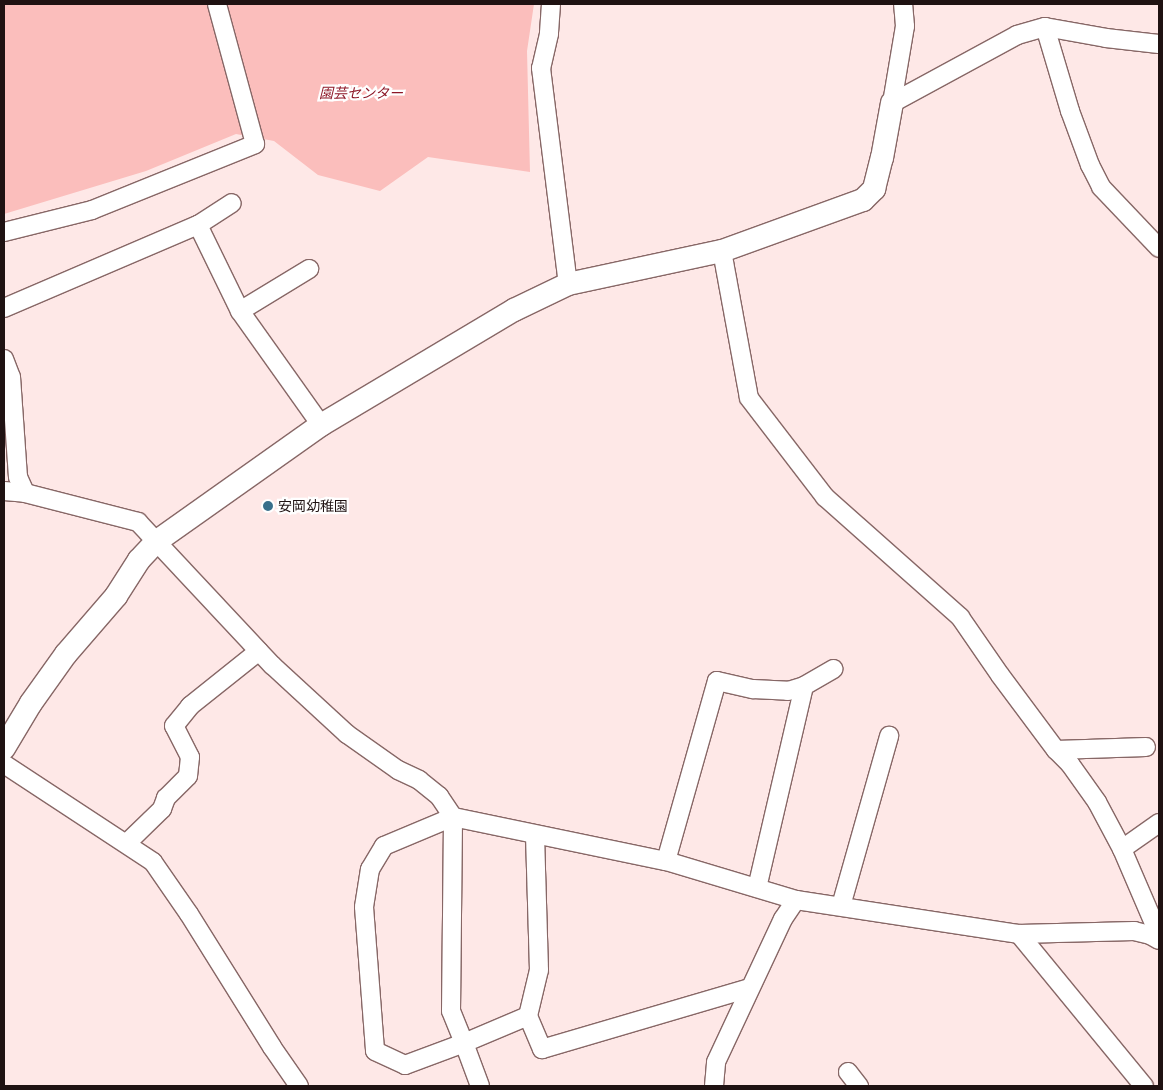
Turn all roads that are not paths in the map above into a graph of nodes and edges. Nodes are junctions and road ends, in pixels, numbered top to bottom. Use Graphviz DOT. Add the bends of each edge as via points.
graph roads {
  1 [pos="217,4"];
  2 [pos="551,4"];
  3 [pos="903,4"];
  4 [pos="1045,27"];
  5 [pos="1159,44"];
  6 [pos="892,103"];
  7 [pos="232,203"];
  8 [pos="198,225"];
  9 [pos="4,232"];
  10 [pos="1159,248"];
  11 [pos="722,251"];
  12 [pos="309,269"];
  13 [pos="568,284"];
  14 [pos="4,308"];
  15 [pos="240,312"];
  16 [pos="4,358"];
  17 [pos="321,425"];
  18 [pos="4,490"];
  19 [pos="25,493"];
  20 [pos="157,540"];
  21 [pos="259,651"];
  22 [pos="833,669"];
  23 [pos="804,686"];
  24 [pos="889,736"];
  25 [pos="1146,747"];
  26 [pos="4,748"];
  27 [pos="1056,750"];
  28 [pos="4,764"];
  29 [pos="452,817"];
  30 [pos="1159,823"];
  31 [pos="535,836"];
  32 [pos="127,843"];
  33 [pos="1122,849"];
  34 [pos="666,861"];
  35 [pos="757,888"];
  36 [pos="796,900"];
  37 [pos="840,906"];
  38 [pos="1019,934"];
  39 [pos="1159,935"];
  40 [pos="1159,940"];
  41 [pos="749,988"];
  42 [pos="528,1016"];
  43 [pos="464,1043"];
  44 [pos="848,1072"];
  45 [pos="299,1086"];
  46 [pos="480,1086"];
  47 [pos="714,1086"];
  48 [pos="859,1086"];
  49 [pos="1144,1086"];
  1 -- 9 [label="street" via="256,144 92,210"];
  2 -- 13 [label="street" via="549,34 541,68"];
  3 -- 6 [label="street" via="905,26"];
  4 -- 5 [label="street"];
  4 -- 6 [label="street" via="1017,35"];
  4 -- 10 [label="street" via="1070,111 1101,187"];
  6 -- 11 [label="street" via="874,189 863,200"];
  7 -- 8 [label="street"];
  8 -- 14 [label="street"];
  8 -- 15 [label="street"];
  11 -- 13 [label="street"];
  11 -- 27 [label="street" via="749,398 825,497 960,617"];
  12 -- 15 [label="street"];
  13 -- 17 [label="street" via="498,320"];
  15 -- 17 [label="street"];
  16 -- 19 [label="street" via="11,377 18,477"];
  17 -- 20 [label="street"];
  18 -- 19 [label="street"];
  19 -- 20 [label="street" via="138,522"];
  20 -- 21 [label="street"];
  20 -- 26 [label="street" via="139,560 116,596 66,654"];
  21 -- 29 [label="street" via="347,734 439,796"];
  21 -- 32 [label="street" via="190,706 174,726 190,757 188,776 166,798 162,809"];
  22 -- 23 [label="street"];
  23 -- 34 [label="street" via="788,691 752,690 717,681"];
  23 -- 35 [label="street"];
  24 -- 37 [label="street"];
  25 -- 27 [label="street"];
  27 -- 33 [label="street" via="1097,802"];
  28 -- 32 [label="street"];
  29 -- 31 [label="street"];
  29 -- 43 [label="street" via="451,1011"];
  29 -- 43 [label="street" via="384,846 370,869 364,907 375,1051 405,1065"];
  30 -- 33 [label="street"];
  31 -- 34 [label="street"];
  31 -- 42 [label="street" via="539,970"];
  32 -- 45 [label="street" via="153,862 190,914"];
  33 -- 39 [label="street"];
  34 -- 35 [label="street"];
  35 -- 36 [label="street"];
  36 -- 37 [label="street"];
  36 -- 41 [label="street" via="783,919"];
  37 -- 38 [label="street"];
  38 -- 40 [label="street" via="1134,931"];
  38 -- 49 [label="street"];
  41 -- 42 [label="street" via="542,1049"];
  41 -- 47 [label="street" via="716,1062"];
  42 -- 43 [label="street"];
  43 -- 46 [label="street"];
  44 -- 48 [label="street"];
}
